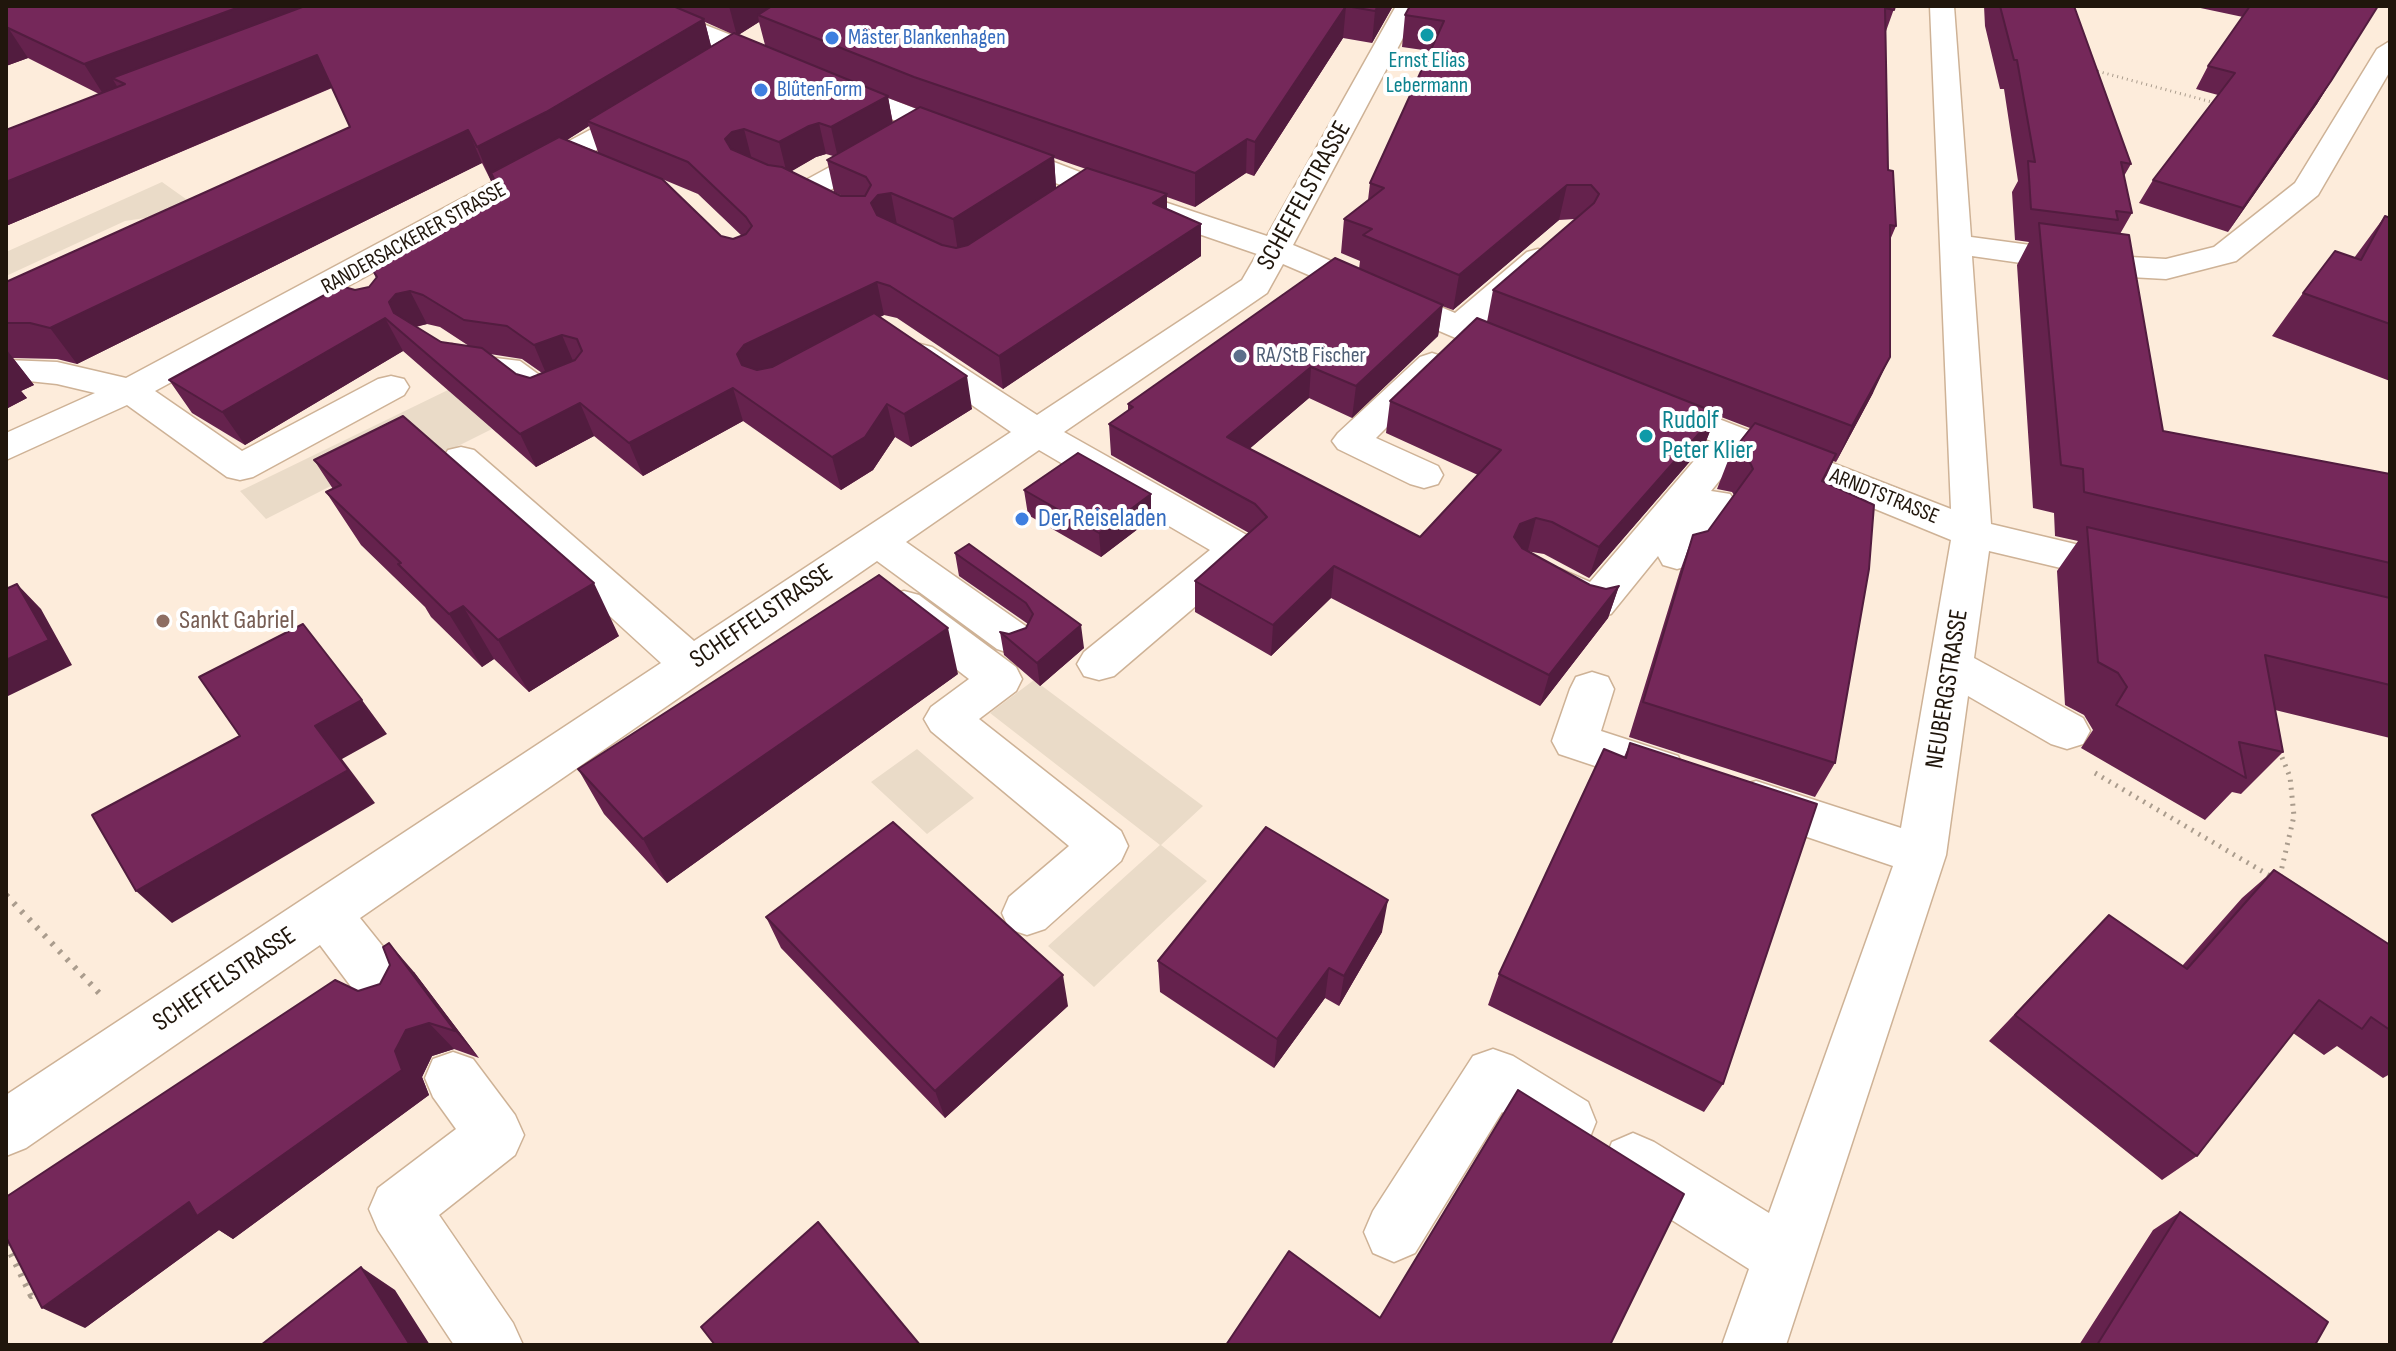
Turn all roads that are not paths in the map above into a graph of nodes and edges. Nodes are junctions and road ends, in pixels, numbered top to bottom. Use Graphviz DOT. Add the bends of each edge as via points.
graph roads {
  1 [pos="635,6"];
  2 [pos="1408,6"];
  3 [pos="1942,6"];
  4 [pos="772,30"];
  5 [pos="2390,49"];
  6 [pos="732,56"];
  7 [pos="670,93"];
  8 [pos="916,121"];
  9 [pos="776,183"];
  10 [pos="860,218"];
  11 [pos="1561,239"];
  12 [pos="1958,245"];
  13 [pos="1277,250"];
  14 [pos="329,285"];
  15 [pos="363,304"];
  16 [pos="1462,330"];
  17 [pos="426,337"];
  18 [pos="896,337"];
  19 [pos="1551,365"];
  20 [pos="6,373"];
  21 [pos="57,373"];
  22 [pos="575,382"];
  23 [pos="391,387"];
  24 [pos="130,390"];
  25 [pos="1622,393"];
  26 [pos="6,399"];
  27 [pos="1036,432"];
  28 [pos="1747,442"];
  29 [pos="6,448"];
  30 [pos="461,459"];
  31 [pos="1424,475"];
  32 [pos="1972,533"];
  33 [pos="860,551"];
  34 [pos="1677,555"];
  35 [pos="1529,567"];
  36 [pos="2158,577"];
  37 [pos="1012,638"];
  38 [pos="1099,664"];
  39 [pos="692,665"];
  40 [pos="1952,666"];
  41 [pos="1592,689"];
  42 [pos="2076,750"];
  43 [pos="1921,855"];
  44 [pos="325,913"];
  45 [pos="1027,913"];
  46 [pos="386,991"];
  47 [pos="453,1078"];
  48 [pos="6,1128"];
  49 [pos="1394,1232"];
  50 [pos="1784,1256"];
  51 [pos="491,1345"];
  52 [pos="1754,1345"];
  1 -- 6 [label="street"];
  2 -- 13 [label="street, SCHEFFELSTRASSE"];
  3 -- 12 [label="street, NEUBERGSTRASSE"];
  4 -- 6 [label="street"];
  5 -- 12 [label="street" via="2307,189 2225,254 2166,269"];
  6 -- 8 [label="street" via="807,75"];
  7 -- 14 [label="street, RANDERSACKERER STRASSE" via="584,160"];
  8 -- 9 [label="street" via="788,188"];
  8 -- 10 [label="street" via="804,193"];
  8 -- 13 [label="street" via="1084,197"];
  11 -- 16 [label="street"];
  12 -- 32 [label="street, NEUBERGSTRASSE"];
  13 -- 16 [label="street"];
  13 -- 27 [label="street, SCHEFFELSTRASSE" via="1255,286"];
  14 -- 15 [label="street"];
  14 -- 24 [label="street, RANDERSACKERER STRASSE"];
  16 -- 19 [label="street"];
  16 -- 31 [label="street" via="1351,441"];
  17 -- 22 [label="street" via="471,366 508,368 546,397"];
  18 -- 27 [label="street"];
  20 -- 21 [label="street"];
  21 -- 24 [label="street"];
  21 -- 26 [label="street"];
  23 -- 24 [label="street" via="240,468"];
  24 -- 29 [label="street, RANDERSACKERER STRASSE"];
  25 -- 28 [label="street, ARNDTSTRASSE"];
  27 -- 33 [label="street, SCHEFFELSTRASSE"];
  27 -- 38 [label="street" via="1238,548"];
  28 -- 32 [label="street, ARNDTSTRASSE"];
  28 -- 34 [label="street"];
  28 -- 35 [label="street" via="1596,603"];
  30 -- 39 [label="street"];
  32 -- 36 [label="street, ARNDTSTRASSE"];
  32 -- 40 [label="street, NEUBERGSTRASSE"];
  33 -- 37 [label="street"];
  33 -- 39 [label="street, SCHEFFELSTRASSE"];
  33 -- 45 [label="street" via="1000,679 947,719 1104,846"];
  39 -- 44 [label="street, SCHEFFELSTRASSE"];
  40 -- 42 [label="street"];
  40 -- 43 [label="street, NEUBERGSTRASSE"];
  41 -- 43 [label="street" via="1575,741"];
  43 -- 50 [label="street, NEUBERGSTRASSE"];
  44 -- 46 [label="street"];
  44 -- 48 [label="street, SCHEFFELSTRASSE"];
  47 -- 51 [label="street" via="495,1135 399,1209"];
  49 -- 50 [label="street" via="1493,1075"];
  50 -- 52 [label="street, NEUBERGSTRASSE"];
}
